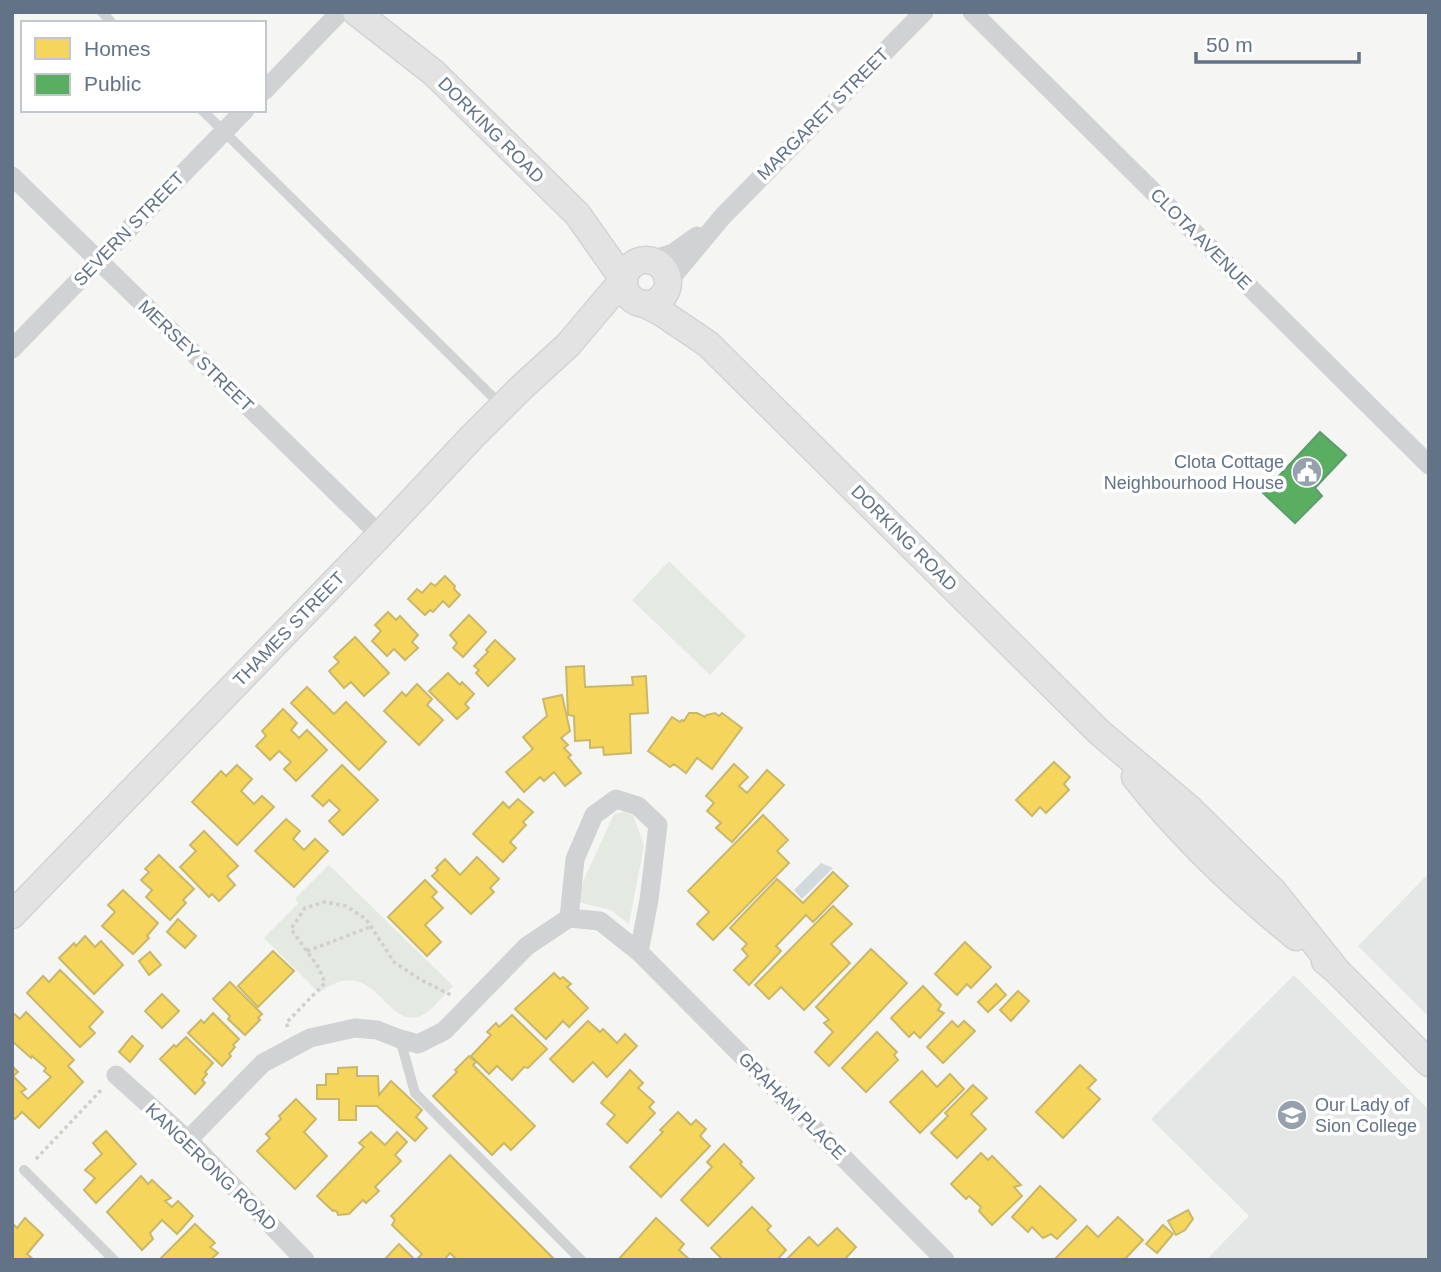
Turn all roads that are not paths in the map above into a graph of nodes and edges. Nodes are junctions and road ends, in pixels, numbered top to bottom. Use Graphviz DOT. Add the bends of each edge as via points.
graph roads {
  1 [pos="340,12"];
  2 [pos="356,12"];
  3 [pos="387,12"];
  4 [pos="972,12"];
  5 [pos="923,13"];
  6 [pos="434,74"];
  7 [pos="266,89"];
  8 [pos="204,112"];
  9 [pos="243,112"];
  10 [pos="224,132"];
  11 [pos="12,176"];
  12 [pos="578,215"];
  13 [pos="723,216"];
  14 [pos="649,260"];
  15 [pos="98,261"];
  16 [pos="623,279"];
  17 [pos="668,283"];
  18 [pos="643,304"];
  19 [pos="708,344"];
  20 [pos="568,345"];
  21 [pos="12,349"];
  22 [pos="503,407"];
  23 [pos="1429,465"];
  24 [pos="380,535"];
  25 [pos="12,915"];
  26 [pos="569,918"];
  27 [pos="639,952"];
  28 [pos="400,1039"];
  29 [pos="1429,1063"];
  30 [pos="116,1075"];
  31 [pos="188,1140"];
  32 [pos="24,1170"];
  33 [pos="114,1260"];
  34 [pos="305,1260"];
  35 [pos="581,1260"];
  36 [pos="945,1260"];
  1 -- 7 [label="street"];
  2 -- 6 [label="main road, DORKING ROAD"];
  3 -- 6 [label="main road, DORKING ROAD"];
  4 -- 23 [label="street, CLOTA AVENUE"];
  5 -- 13 [label="street, MARGARET STREET"];
  6 -- 12 [label="main road, DORKING ROAD"];
  8 -- 10 [label="lane"];
  9 -- 10 [label="street, SEVERN STREET"];
  10 -- 15 [label="street, SEVERN STREET"];
  10 -- 22 [label="lane"];
  11 -- 15 [label="street, MERSEY STREET"];
  12 -- 14 [label="main road, DORKING ROAD"];
  12 -- 16 [label="main road, DORKING ROAD"];
  13 -- 14 [label="street, MARGARET STREET" via="682,248"];
  13 -- 17 [label="street, MARGARET STREET"];
  14 -- 16 [label="main road" via="629,267"];
  14 -- 17 [label="main road" via="663,268"];
  15 -- 21 [label="street, SEVERN STREET"];
  15 -- 24 [label="street, MERSEY STREET"];
  16 -- 18 [label="main road" via="626,292"];
  16 -- 20 [label="main road, THAMES STREET"];
  17 -- 18 [label="main road" via="663,296"];
  17 -- 19 [label="main road, DORKING ROAD"];
  18 -- 19 [label="main road, DORKING ROAD"];
  18 -- 20 [label="main road, THAMES STREET" via="627,308"];
  19 -- 29 [label="main road, DORKING ROAD" via="1099,732 1191,809 1204,839 1273,891 1338,972"];
  20 -- 22 [label="main road, THAMES STREET"];
  22 -- 24 [label="main road, THAMES STREET"];
  24 -- 25 [label="main road, THAMES STREET"];
  26 -- 27 [label="street, GRAHAM PLACE" via="600,921"];
  26 -- 27 [label="street" via="575,859 594,815 616,800 638,806 658,825"];
  26 -- 28 [label="street" via="527,946 443,1031 418,1044"];
  27 -- 36 [label="street, GRAHAM PLACE"];
  28 -- 31 [label="street" via="355,1028 310,1038 263,1063"];
  28 -- 35 [label="lane" via="415,1093"];
  30 -- 31 [label="street, KANGERONG ROAD"];
  31 -- 34 [label="street, KANGERONG ROAD"];
  32 -- 33 [label="lane"];
}
